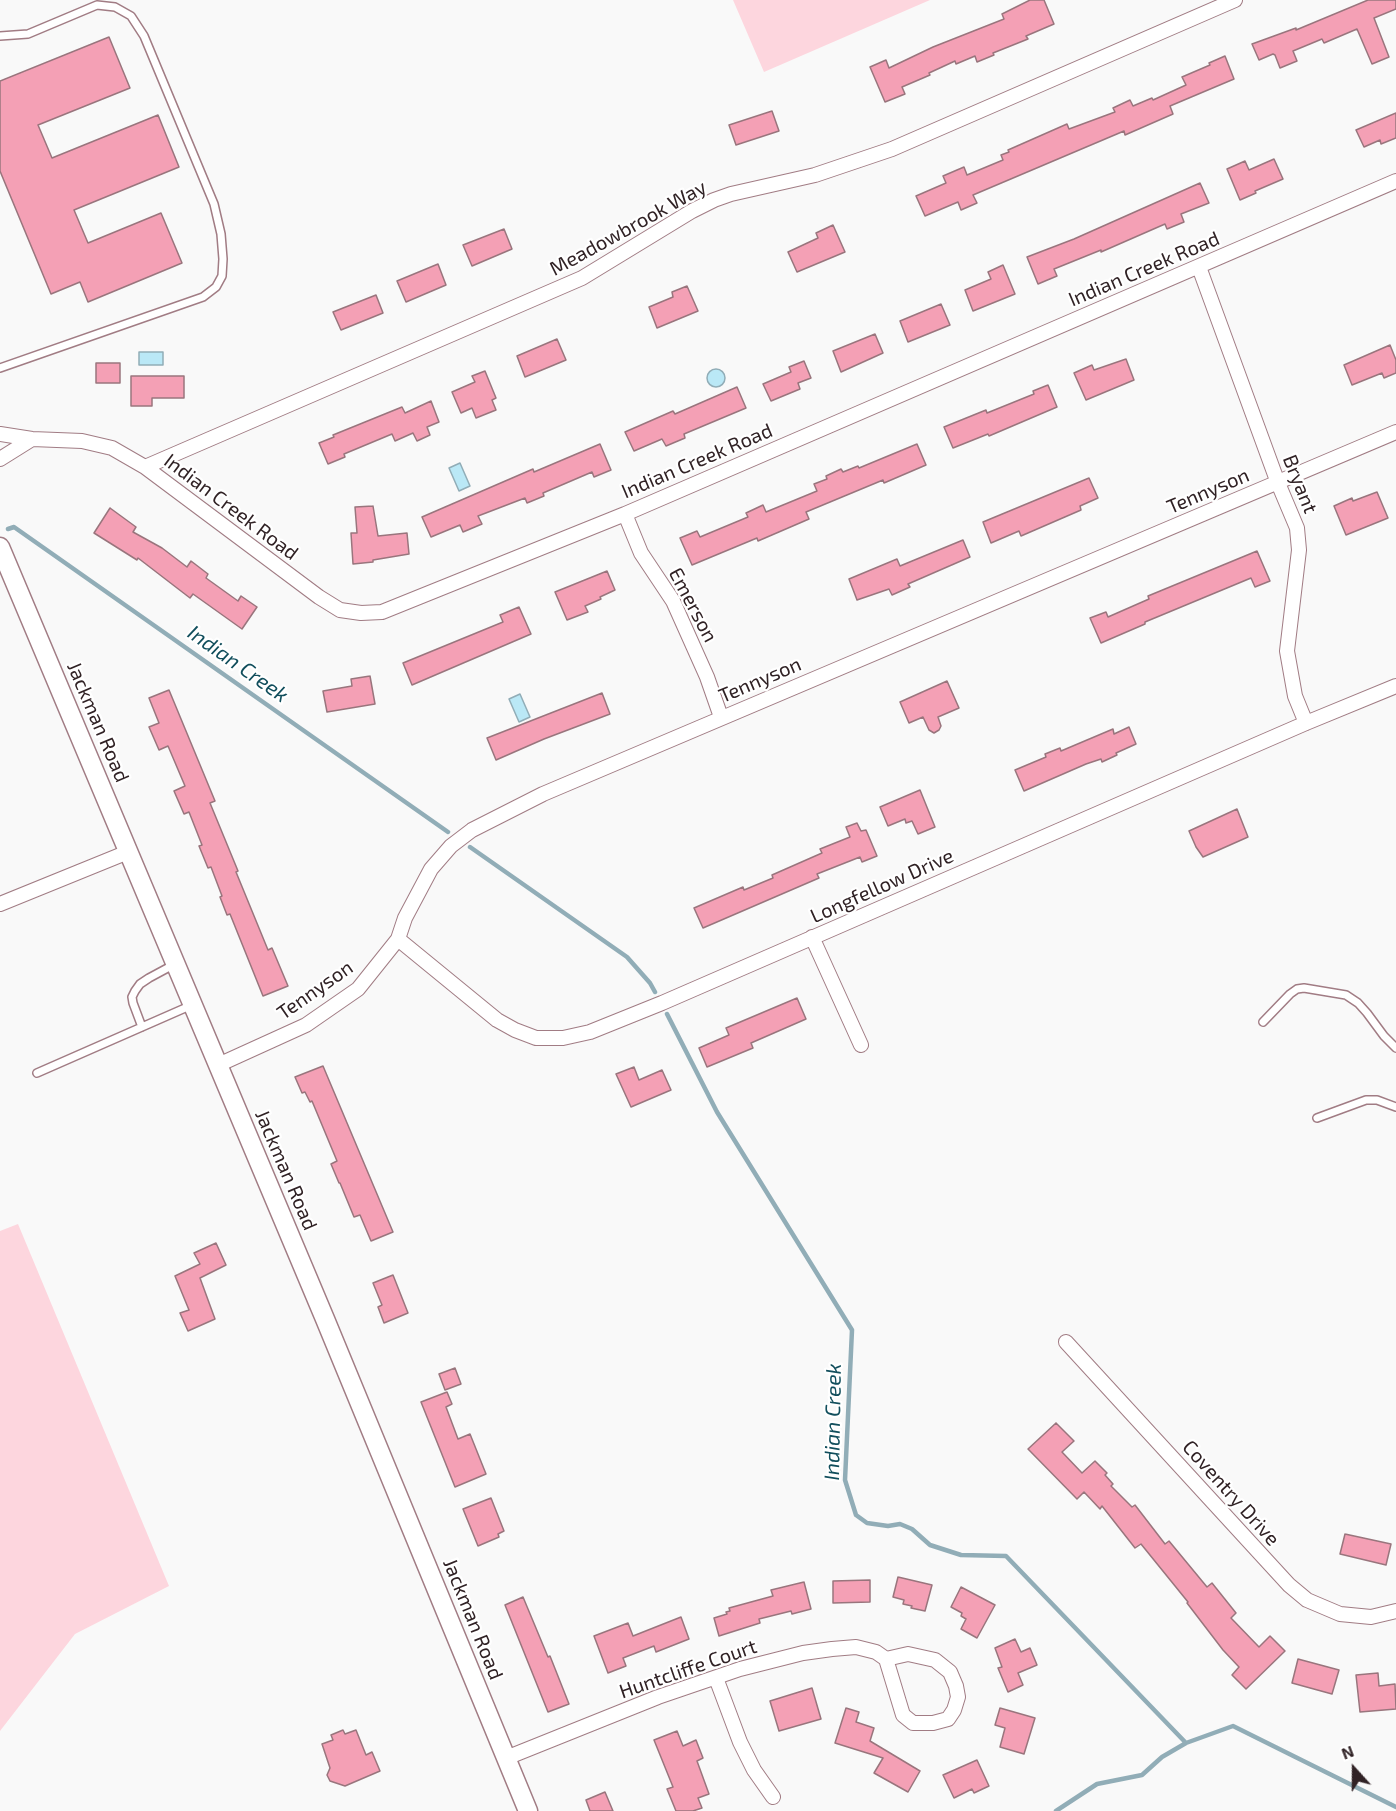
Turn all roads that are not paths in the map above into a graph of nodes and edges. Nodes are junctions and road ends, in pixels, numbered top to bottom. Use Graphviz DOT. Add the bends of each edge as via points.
graph roads {
  1 [pos="1235,0"];
  2 [pos="0,36"];
  3 [pos="1396,181"];
  4 [pos="1199,267"];
  5 [pos="0,368"];
  6 [pos="1396,432"];
  7 [pos="0,434"];
  8 [pos="32,439"];
  9 [pos="0,459"];
  10 [pos="145,467"];
  11 [pos="1278,483"];
  12 [pos="625,514"];
  13 [pos="0,547"];
  14 [pos="1396,686"];
  15 [pos="721,717"];
  16 [pos="1306,723"];
  17 [pos="128,852"];
  18 [pos="0,904"];
  19 [pos="812,938"];
  20 [pos="398,939"];
  21 [pos="175,964"];
  22 [pos="192,1005"];
  23 [pos="1263,1022"];
  24 [pos="142,1027"];
  25 [pos="861,1046"];
  26 [pos="1396,1048"];
  27 [pos="218,1065"];
  28 [pos="37,1073"];
  29 [pos="1396,1107"];
  30 [pos="1317,1119"];
  31 [pos="1066,1342"];
  32 [pos="1396,1611"];
  33 [pos="886,1659"];
  34 [pos="716,1678"];
  35 [pos="506,1758"];
  36 [pos="773,1797"];
  37 [pos="528,1811"];
  1 -- 10 [label="street, Meadowbrook Way" via="892,149 815,175 714,201 582,278"];
  2 -- 5 [label="lane" via="28,34 98,5 116,7 131,16 144,36 214,204 223,259 222,276 216,288 203,297"];
  3 -- 4 [label="street, Indian Creek Road"];
  4 -- 11 [label="street, Bryant"];
  4 -- 12 [label="street, Indian Creek Road"];
  6 -- 11 [label="street, Tennyson"];
  7 -- 8 [label="street, Indian Creek Road"];
  8 -- 9 [label="street"];
  8 -- 10 [label="street, Indian Creek Road" via="99,444"];
  10 -- 12 [label="street, Indian Creek Road" via="319,597 340,610 361,613 382,612"];
  11 -- 15 [label="street, Tennyson"];
  11 -- 16 [label="street, Bryant" via="1297,528 1299,550 1287,651 1295,696"];
  12 -- 15 [label="street, Emerson" via="641,553 673,601"];
  13 -- 17 [label="street, Jackman Road"];
  14 -- 16 [label="street, Longfellow Drive"];
  15 -- 20 [label="street, Tennyson" via="543,794 472,830 431,869"];
  16 -- 19 [label="street, Longfellow Drive"];
  17 -- 18 [label="street"];
  17 -- 21 [label="street, Jackman Road"];
  19 -- 20 [label="street, Longfellow Drive" via="633,1015 562,1038 536,1038 497,1020"];
  19 -- 25 [label="street"];
  20 -- 27 [label="street, Tennyson" via="358,989 306,1025"];
  21 -- 22 [label="street, Jackman Road"];
  21 -- 24 [label="lane" via="140,984 135,991 133,1003"];
  22 -- 24 [label="lane"];
  22 -- 27 [label="street, Jackman Road"];
  23 -- 26 [label="lane" via="1297,989 1346,996 1368,1013"];
  24 -- 28 [label="lane"];
  27 -- 35 [label="street, Jackman Road"];
  29 -- 30 [label="lane" via="1366,1100"];
  31 -- 32 [label="street, Coventry Drive" via="1288,1586 1307,1600 1340,1614 1371,1617"];
  33 -- 33 [label="street, Huntcliffe Court" via="903,1715 913,1723 933,1724 948,1719 958,1697 950,1672 935,1660 908,1654"];
  33 -- 34 [label="street, Huntcliffe Court" via="856,1647 832,1649 803,1653"];
  34 -- 35 [label="street, Huntcliffe Court"];
  34 -- 36 [label="street" via="740,1742"];
  35 -- 37 [label="street, Jackman Road"];
}
